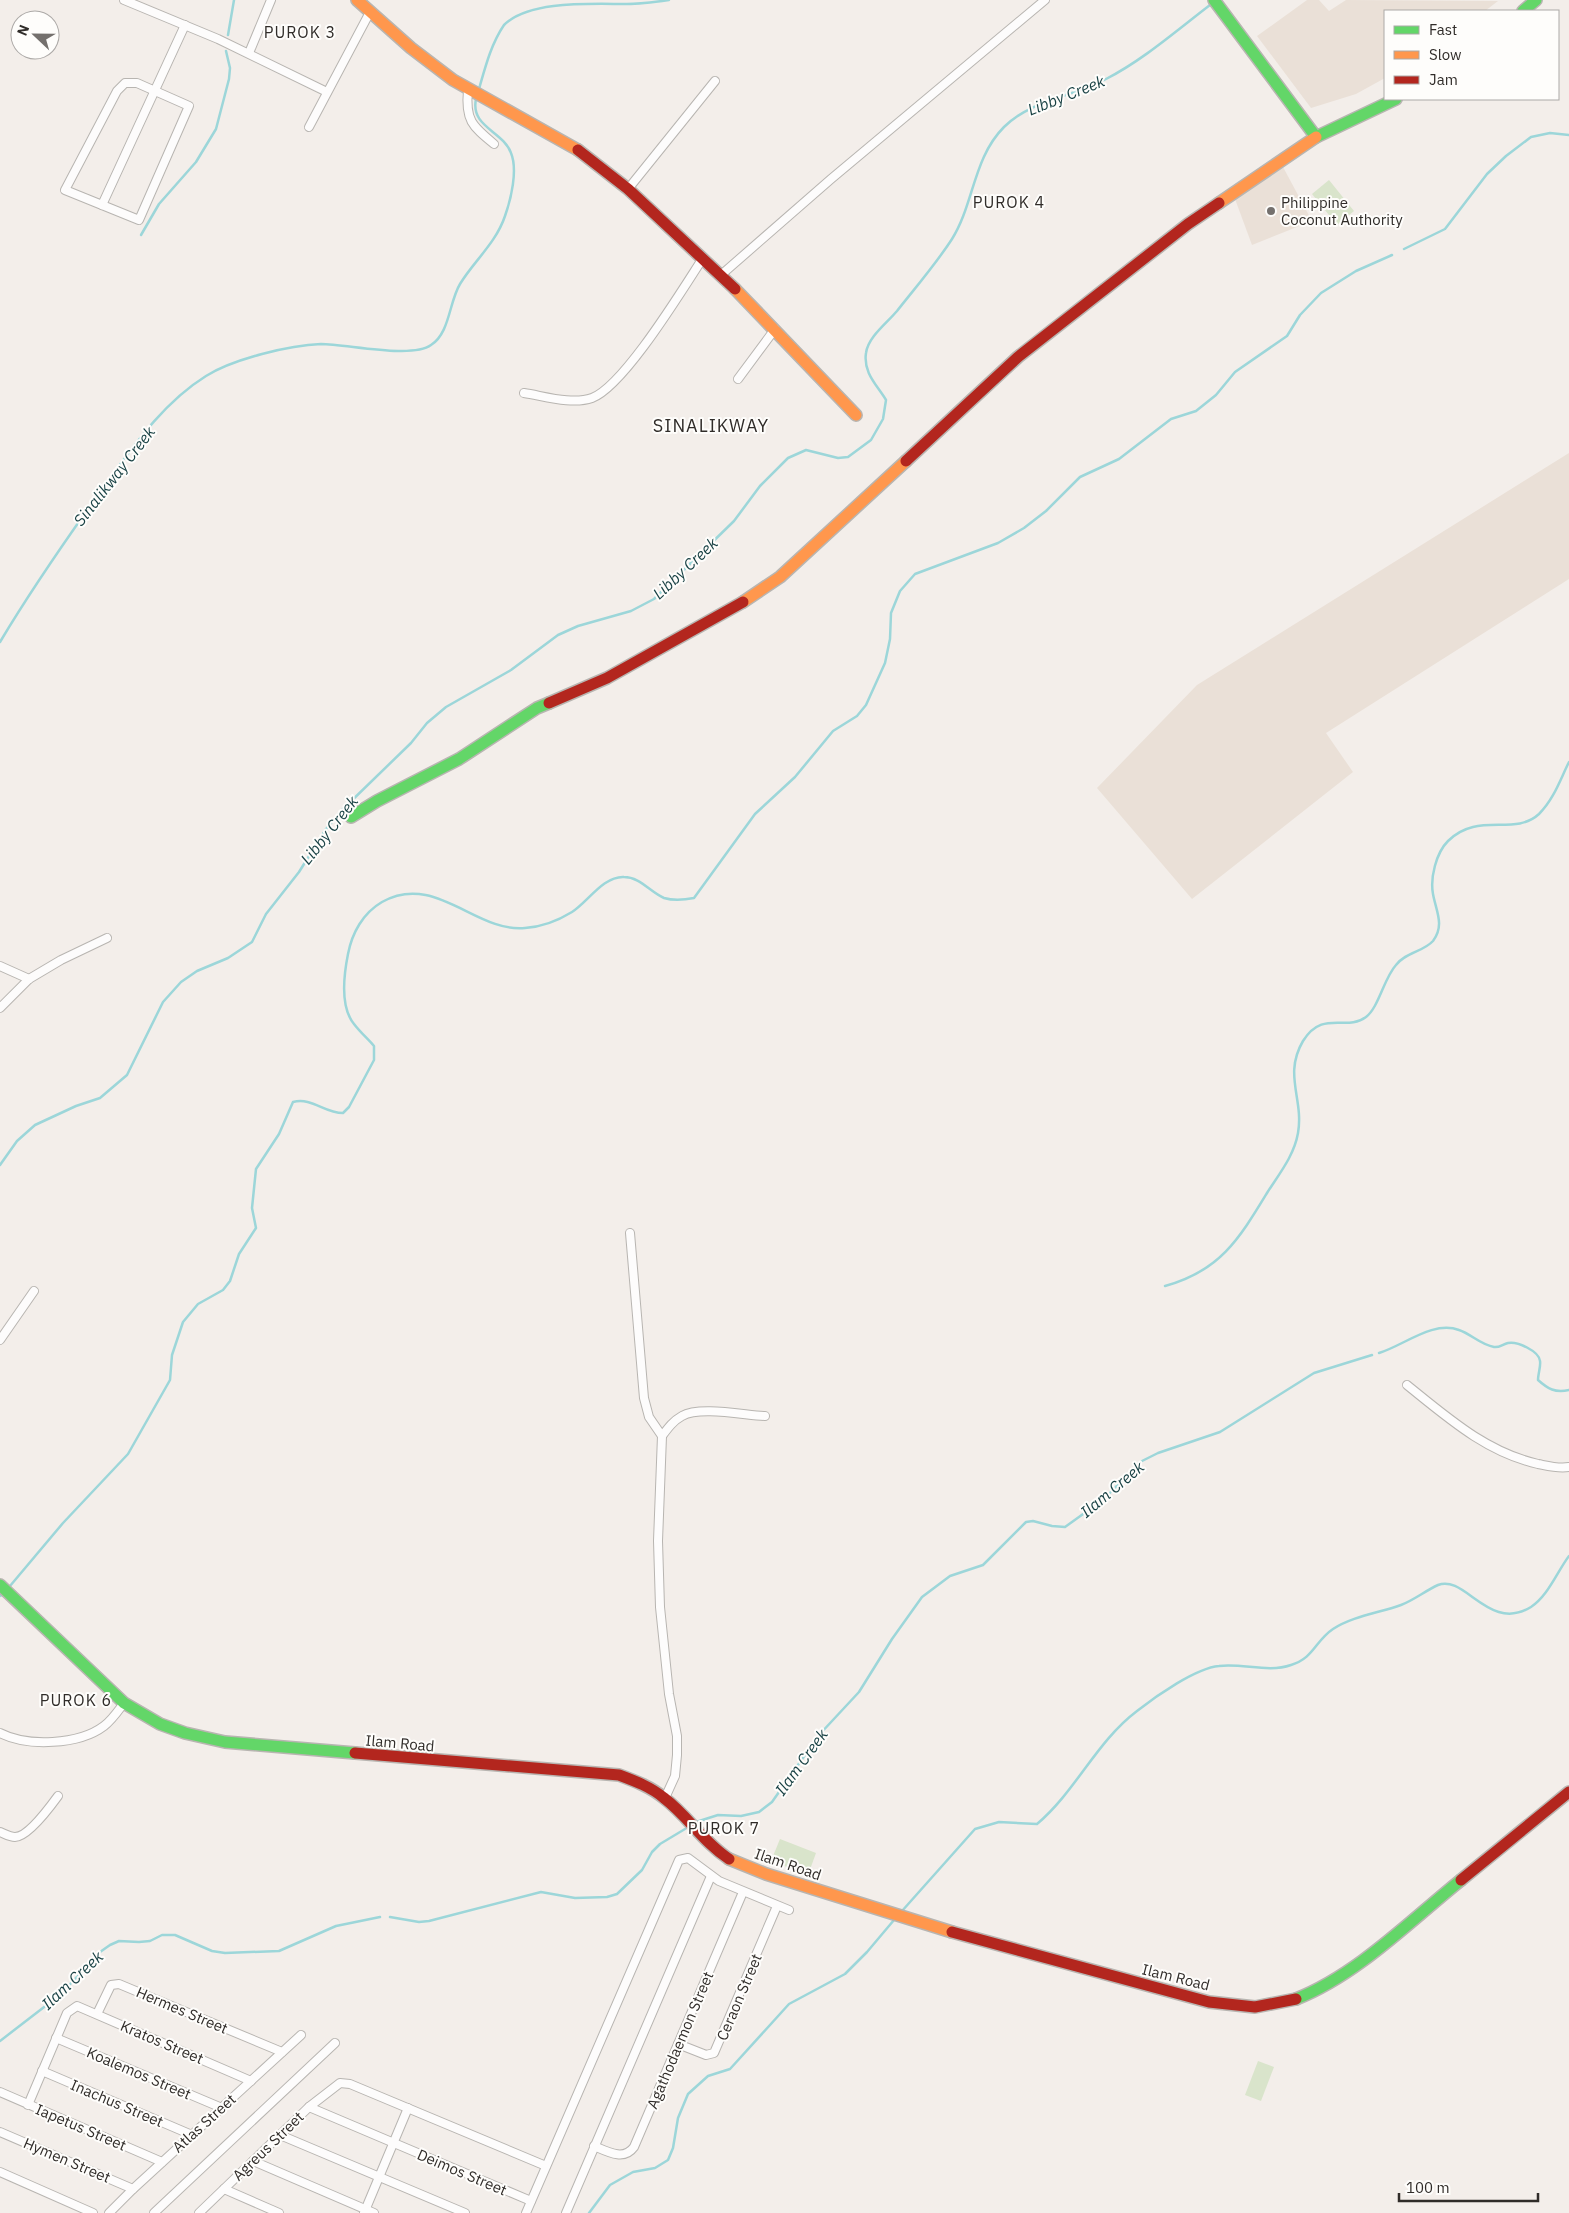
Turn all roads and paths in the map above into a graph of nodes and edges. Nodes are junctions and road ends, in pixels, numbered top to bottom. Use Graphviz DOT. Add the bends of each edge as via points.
graph roads {
  1 [pos="124,0"];
  2 [pos="271,0"];
  3 [pos="1045,0"];
  4 [pos="1214,0"];
  5 [pos="1536,0"];
  6 [pos="360,1"];
  7 [pos="1524,10"];
  8 [pos="370,12"];
  9 [pos="185,25"];
  10 [pos="249,54"];
  11 [pos="715,81"];
  12 [pos="468,90"];
  13 [pos="154,91"];
  14 [pos="328,92"];
  15 [pos="1394,100"];
  16 [pos="309,127"];
  17 [pos="1316,137"];
  18 [pos="494,144"];
  19 [pos="628,190"];
  20 [pos="102,205"];
  21 [pos="704,258"];
  22 [pos="722,275"];
  23 [pos="775,329"];
  24 [pos="738,379"];
  25 [pos="524,393"];
  26 [pos="856,415"];
  27 [pos="352,817"];
  28 [pos="107,938"];
  29 [pos="0,966"];
  30 [pos="29,979"];
  31 [pos="0,1008"];
  32 [pos="630,1233"];
  33 [pos="34,1291"];
  34 [pos="0,1340"];
  35 [pos="1407,1385"];
  36 [pos="764,1416"];
  37 [pos="662,1436"];
  38 [pos="1569,1467"];
  39 [pos="0,1585"];
  40 [pos="124,1703"];
  41 [pos="0,1733"];
  42 [pos="1569,1792"];
  43 [pos="58,1796"];
  44 [pos="665,1798"];
  45 [pos="0,1832"];
  46 [pos="711,1876"];
  47 [pos="743,1892"];
  48 [pos="777,1906"];
  49 [pos="789,1910"];
  50 [pos="97,2014"];
  51 [pos="301,2035"];
  52 [pos="56,2038"];
  53 [pos="335,2043"];
  54 [pos="678,2044"];
  55 [pos="282,2052"];
  56 [pos="42,2071"];
  57 [pos="251,2081"];
  58 [pos="0,2092"];
  59 [pos="28,2104"];
  60 [pos="309,2107"];
  61 [pos="222,2108"];
  62 [pos="408,2108"];
  63 [pos="0,2132"];
  64 [pos="192,2134"];
  65 [pos="280,2135"];
  66 [pos="393,2143"];
  67 [pos="594,2146"];
  68 [pos="253,2161"];
  69 [pos="162,2162"];
  70 [pos="546,2166"];
  71 [pos="0,2172"];
  72 [pos="379,2177"];
  73 [pos="133,2188"];
  74 [pos="224,2189"];
  75 [pos="531,2201"];
  76 [pos="365,2211"];
  77 [pos="93,2213"];
  78 [pos="109,2213"];
  79 [pos="154,2213"];
  80 [pos="199,2213"];
  81 [pos="279,2213"];
  82 [pos="374,2213"];
  83 [pos="465,2213"];
  84 [pos="526,2213"];
  85 [pos="566,2213"];
  1 -- 9 [label="street"];
  2 -- 10 [label="street"];
  3 -- 22 [label="street"];
  4 -- 17 [label="street"];
  5 -- 7 [label="street"];
  6 -- 8 [label="street"];
  8 -- 12 [label="street" via="418,55"];
  8 -- 14 [label="street"];
  9 -- 10 [label="street"];
  9 -- 13 [label="street"];
  10 -- 14 [label="street"];
  11 -- 19 [label="street"];
  12 -- 18 [label="street" via="466,104 471,122"];
  12 -- 19 [label="street" via="587,156"];
  13 -- 20 [label="street"];
  13 -- 20 [label="street" via="131,82 120,86 65,190"];
  13 -- 20 [label="street" via="189,106 139,220"];
  14 -- 16 [label="street"];
  15 -- 17 [label="street"];
  17 -- 27 [label="street" via="1188,224 1018,358 780,577 726,614 607,678 537,708 459,759"];
  19 -- 21 [label="street"];
  21 -- 22 [label="street"];
  21 -- 25 [label="street" via="628,368 606,390 591,399 579,400"];
  22 -- 23 [label="street"];
  23 -- 24 [label="street"];
  23 -- 26 [label="street"];
  28 -- 30 [label="street"];
  29 -- 30 [label="street"];
  30 -- 31 [label="street"];
  32 -- 37 [label="street" via="644,1398 649,1417"];
  33 -- 34 [label="street"];
  35 -- 38 [label="street" via="1469,1434 1501,1452 1553,1467"];
  36 -- 37 [label="street" via="696,1412 683,1415"];
  37 -- 44 [label="street" via="658,1541 660,1607 677,1755 675,1776"];
  39 -- 40 [label="street, Ilam Road"];
  40 -- 41 [label="street" via="102,1728 79,1737 27,1742"];
  40 -- 44 [label="street, Ilam Road" via="157,1724 200,1738 395,1758 619,1775 643,1784"];
  42 -- 44 [label="street, Ilam Road" via="1358,1963 1320,1989 1289,2002 1255,2007 1209,2002 1049,1960 766,1874 720,1853"];
  43 -- 45 [label="street" via="22,1836 13,1837"];
  46 -- 47 [label="street"];
  46 -- 67 [label="street"];
  46 -- 70 [label="street" via="688,1858 679,1860 675,1865"];
  47 -- 48 [label="street"];
  47 -- 54 [label="street, Agathodaemon Street"];
  48 -- 49 [label="street"];
  48 -- 54 [label="street, Ceraon Street" via="714,2053 706,2055"];
  50 -- 52 [label="street, Kratos Street" via="82,2007 73,2007"];
  50 -- 55 [label="street, Hermes Street" via="111,1985 119,1984"];
  50 -- 57 [label="street, Kratos Street"];
  51 -- 55 [label="street, Atlas Street"];
  52 -- 56 [label="street"];
  52 -- 61 [label="street, Koalemos Street"];
  53 -- 79 [label="street"];
  54 -- 67 [label="street, Agathodaemon Street" via="630,2152 619,2155"];
  55 -- 57 [label="street, Atlas Street"];
  56 -- 59 [label="street"];
  56 -- 64 [label="street, Inachus Street"];
  57 -- 61 [label="street, Atlas Street"];
  58 -- 59 [label="street, Iapetus Street"];
  59 -- 69 [label="street, Iapetus Street"];
  60 -- 62 [label="street, Agreus Street" via="340,2083 350,2084"];
  60 -- 65 [label="street, Agreus Street"];
  60 -- 66 [label="street, Deimos Street"];
  61 -- 64 [label="street, Atlas Street"];
  62 -- 66 [label="street"];
  62 -- 70 [label="street"];
  63 -- 73 [label="street, Hymen Street"];
  64 -- 69 [label="street, Atlas Street"];
  65 -- 68 [label="street, Agreus Street"];
  65 -- 72 [label="street"];
  66 -- 72 [label="street"];
  66 -- 75 [label="street, Deimos Street"];
  67 -- 85 [label="street"];
  68 -- 74 [label="street, Agreus Street"];
  68 -- 76 [label="street"];
  69 -- 73 [label="street, Atlas Street"];
  70 -- 75 [label="street"];
  71 -- 77 [label="street"];
  72 -- 76 [label="street"];
  72 -- 83 [label="street"];
  73 -- 78 [label="street, Atlas Street"];
  74 -- 80 [label="street, Agreus Street"];
  74 -- 81 [label="street"];
  75 -- 84 [label="street"];
  76 -- 82 [label="street"];
}
